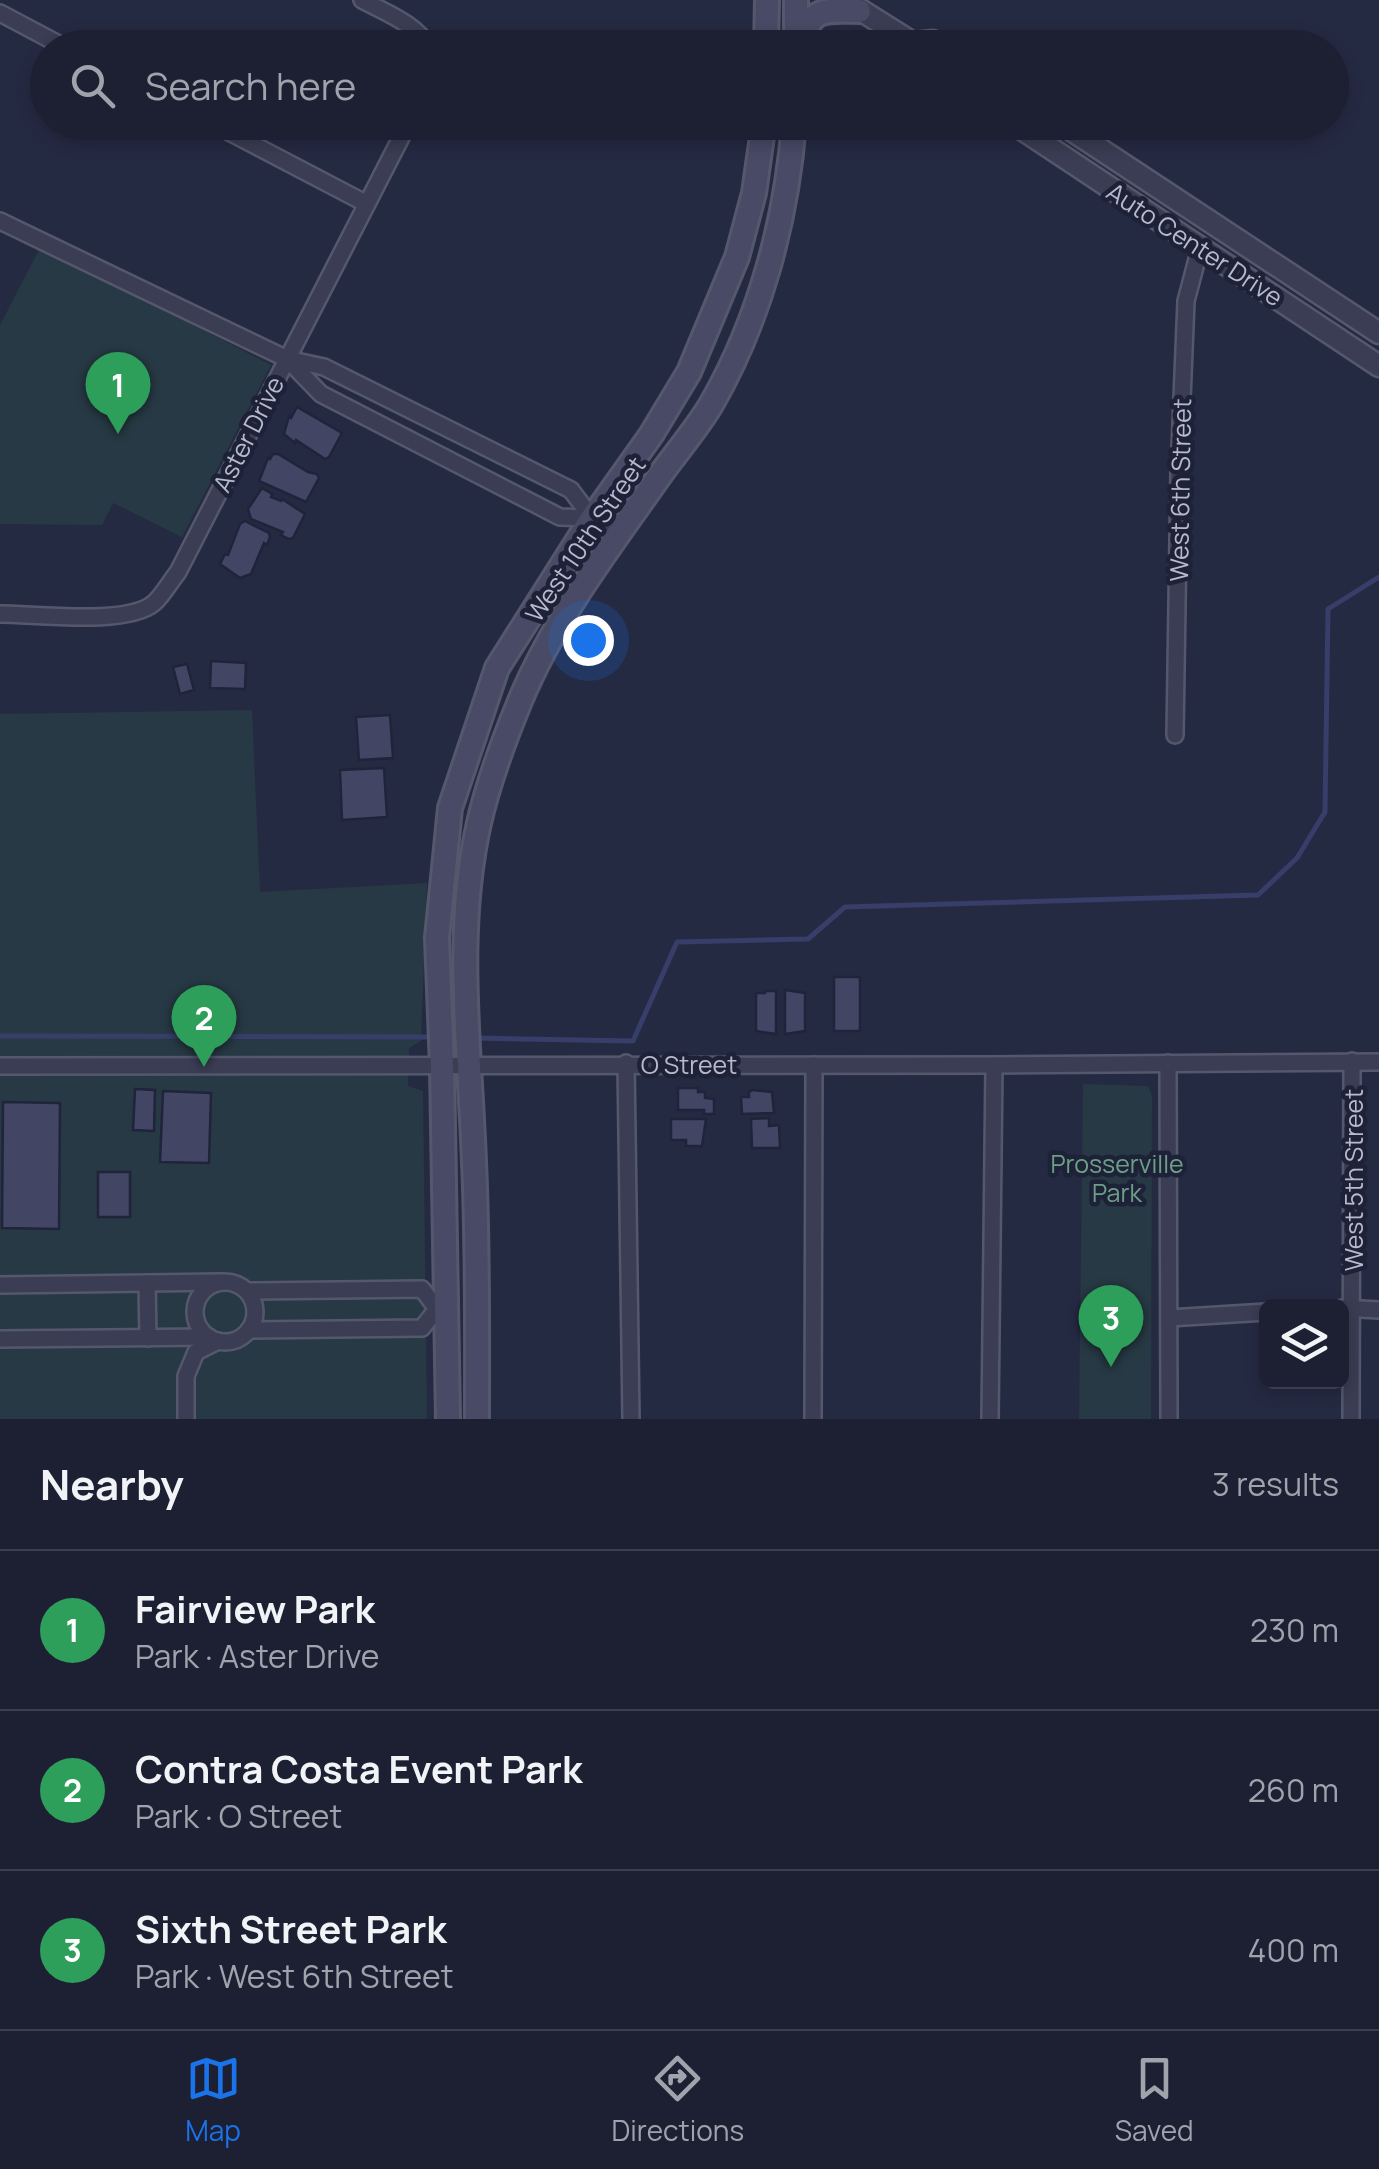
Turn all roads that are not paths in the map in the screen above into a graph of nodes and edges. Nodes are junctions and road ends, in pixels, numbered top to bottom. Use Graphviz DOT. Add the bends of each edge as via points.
graph roads {
  1 [pos="362,0"];
  2 [pos="768,0"];
  3 [pos="796,0"];
  4 [pos="853,5"];
  5 [pos="0,13"];
  6 [pos="32,30"];
  7 [pos="414,30"];
  8 [pos="767,30"];
  9 [pos="797,30"];
  10 [pos="804,30"];
  11 [pos="891,30"];
  12 [pos="244,140"];
  13 [pos="399,140"];
  14 [pos="761,140"];
  15 [pos="793,140"];
  16 [pos="1038,140"];
  17 [pos="1086,140"];
  18 [pos="365,203"];
  19 [pos="0,221"];
  20 [pos="1200,248"];
  21 [pos="1379,332"];
  22 [pos="287,359"];
  23 [pos="1379,366"];
  24 [pos="592,518"];
  25 [pos="620,532"];
  26 [pos="0,614"];
  27 [pos="1175,735"];
  28 [pos="1352,1062"];
  29 [pos="1379,1062"];
  30 [pos="626,1063"];
  31 [pos="1168,1063"];
  32 [pos="814,1065"];
  33 [pos="994,1065"];
  34 [pos="0,1066"];
  35 [pos="471,1066"];
  36 [pos="442,1067"];
  37 [pos="220,1282"];
  38 [pos="147,1283"];
  39 [pos="0,1285"];
  40 [pos="247,1292"];
  41 [pos="1347,1299"];
  42 [pos="477,1308"];
  43 [pos="1349,1308"];
  44 [pos="441,1310"];
  45 [pos="1379,1310"];
  46 [pos="1259,1312"];
  47 [pos="1169,1318"];
  48 [pos="248,1330"];
  49 [pos="148,1338"];
  50 [pos="214,1339"];
  51 [pos="0,1340"];
  52 [pos="1349,1352"];
  53 [pos="186,1419"];
  54 [pos="448,1419"];
  55 [pos="477,1419"];
  56 [pos="630,1419"];
  57 [pos="814,1419"];
  58 [pos="990,1419"];
  59 [pos="1169,1419"];
  60 [pos="1352,1419"];
  1 -- 7 [label="street"];
  2 -- 8 [label="main road"];
  3 -- 9 [label="main road"];
  4 -- 10 [label="main road" via="815,14"];
  4 -- 11 [label="street"];
  5 -- 6 [label="street"];
  12 -- 18 [label="street"];
  13 -- 18 [label="street, Aster Drive"];
  14 -- 24 [label="main road, West 10th Street" via="737,257 714,315 652,435"];
  15 -- 25 [label="main road, West 10th Street" via="782,216 740,344 712,403"];
  16 -- 20 [label="street, Auto Center Drive"];
  17 -- 21 [label="street, Auto Center Drive"];
  18 -- 22 [label="street, Aster Drive"];
  19 -- 22 [label="street"];
  20 -- 23 [label="street, Auto Center Drive"];
  20 -- 27 [label="street, West 6th Street" via="1186,302"];
  22 -- 24 [label="street" via="324,367 571,490"];
  22 -- 24 [label="street" via="321,394 560,517"];
  22 -- 26 [label="street, Aster Drive" via="178,572 155,602 115,615"];
  24 -- 25 [label="street"];
  24 -- 36 [label="main road, West 10th Street" via="497,668 450,808 437,938"];
  25 -- 35 [label="main road, West 10th Street" via="562,616 529,683 479,821 464,956"];
  28 -- 29 [label="street, O Street"];
  28 -- 31 [label="street, O Street"];
  28 -- 41 [label="street, West 5th Street"];
  30 -- 32 [label="street, O Street"];
  30 -- 35 [label="street, O Street"];
  30 -- 56 [label="street"];
  31 -- 33 [label="street, O Street"];
  31 -- 47 [label="street"];
  32 -- 33 [label="street, O Street"];
  32 -- 57 [label="street"];
  33 -- 58 [label="street"];
  34 -- 36 [label="street, O Street"];
  35 -- 36 [label="street, O Street"];
  35 -- 42 [label="main road, West 10th Street"];
  36 -- 44 [label="main road, West 10th Street"];
  37 -- 38 [label="street"];
  37 -- 40 [label="street"];
  37 -- 50 [label="street" via="202,1292 195,1311"];
  38 -- 39 [label="street"];
  38 -- 49 [label="street"];
  40 -- 44 [label="street" via="422,1289"];
  40 -- 48 [label="street" via="254,1308"];
  42 -- 44 [label="street"];
  42 -- 55 [label="main road, West 10th Street"];
  43 -- 45 [label="street"];
  44 -- 48 [label="street" via="422,1328"];
  44 -- 54 [label="main road, West 10th Street"];
  46 -- 47 [label="street"];
  47 -- 59 [label="street"];
  48 -- 50 [label="street" via="238,1338"];
  49 -- 50 [label="street"];
  49 -- 51 [label="street"];
  50 -- 53 [label="street" via="196,1352 186,1376"];
  52 -- 60 [label="street, West 5th Street"];
}
